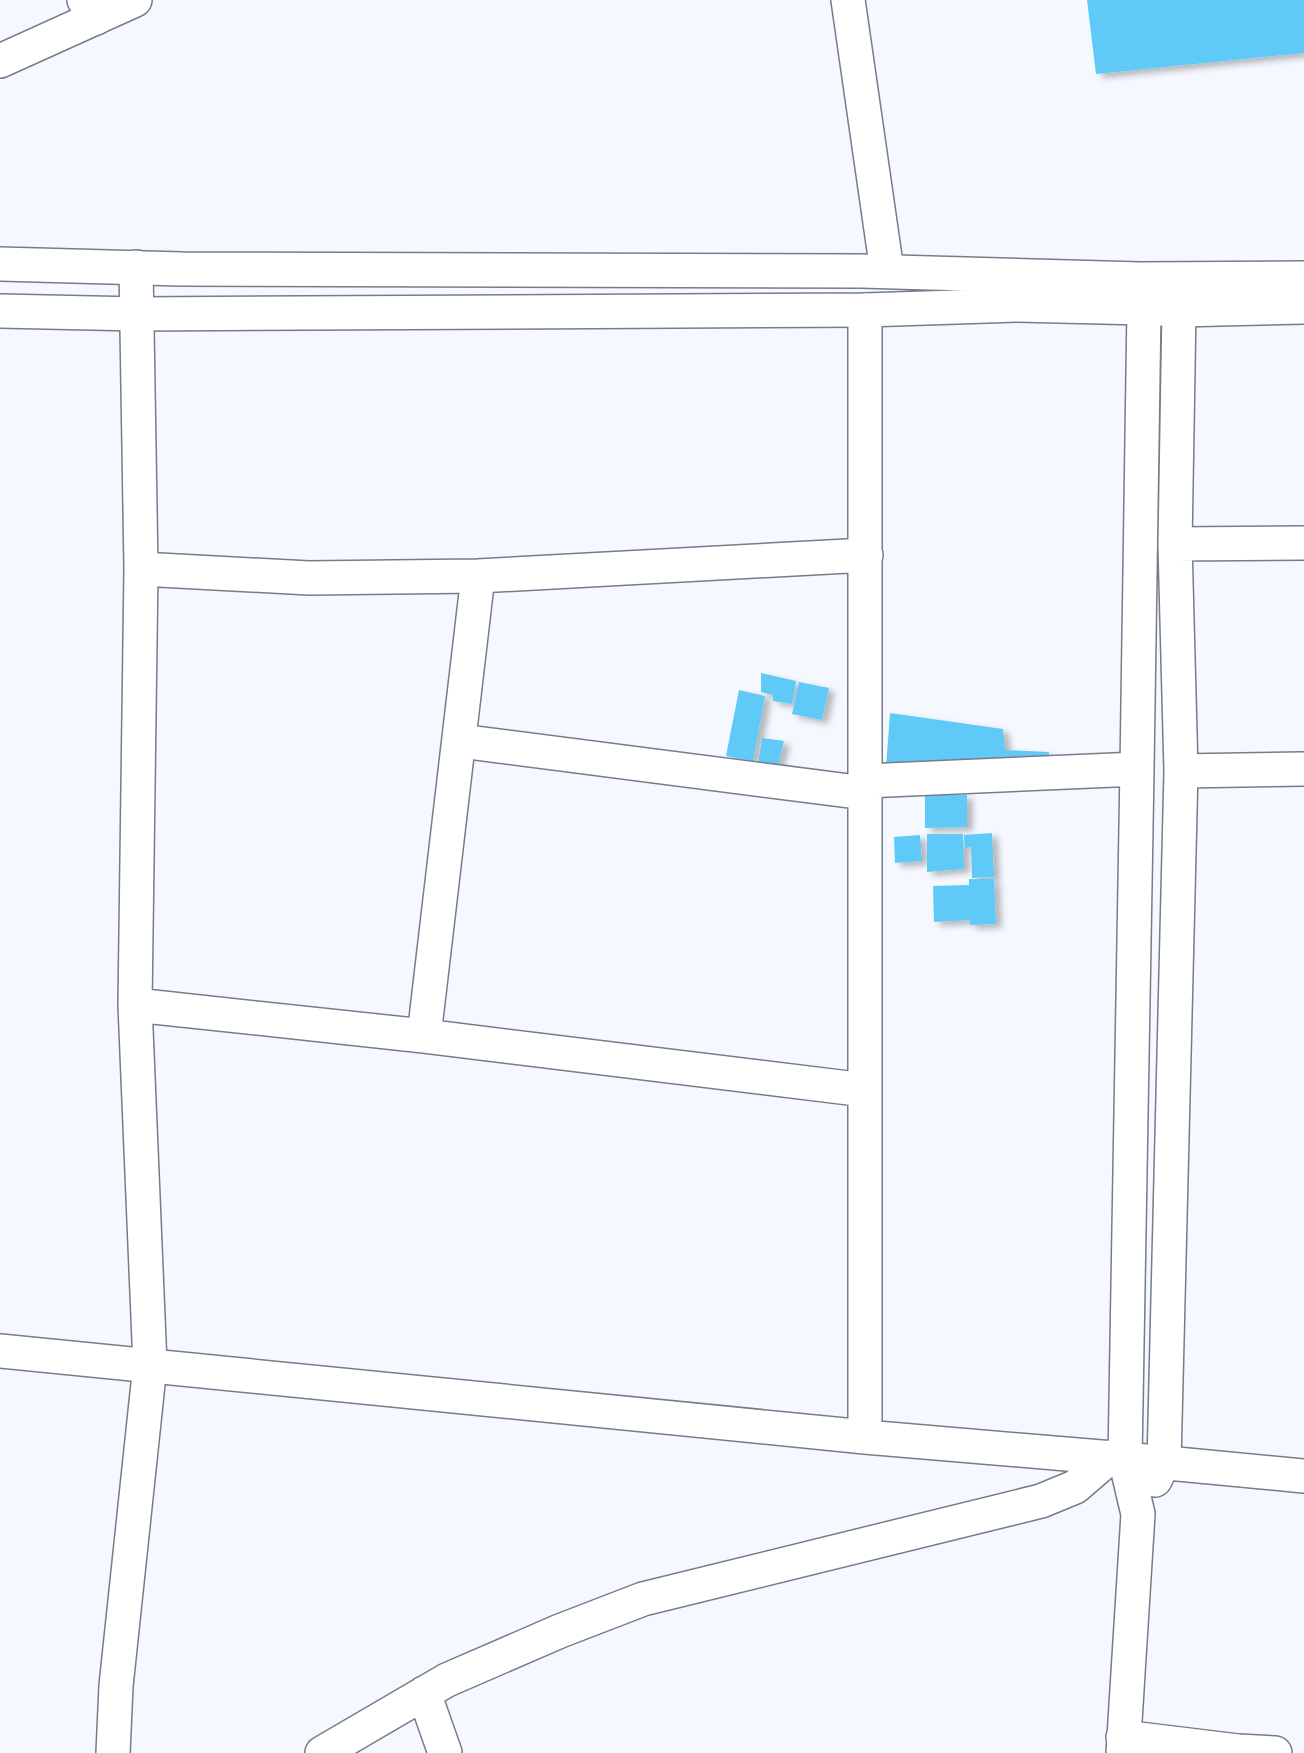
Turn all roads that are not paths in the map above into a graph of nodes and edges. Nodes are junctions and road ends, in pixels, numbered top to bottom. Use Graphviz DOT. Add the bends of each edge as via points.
graph roads {
  1 [pos="135,0"];
  2 [pos="848,0"];
  3 [pos="90,9"];
  4 [pos="0,61"];
  5 [pos="0,264"];
  6 [pos="136,267"];
  7 [pos="887,271"];
  8 [pos="1176,278"];
  9 [pos="1304,278"];
  10 [pos="1142,293"];
  11 [pos="1304,307"];
  12 [pos="865,309"];
  13 [pos="1179,310"];
  14 [pos="0,311"];
  15 [pos="138,314"];
  16 [pos="1304,543"];
  17 [pos="1174,544"];
  18 [pos="866,555"];
  19 [pos="141,569"];
  20 [pos="478,576"];
  21 [pos="460,741"];
  22 [pos="1137,769"];
  23 [pos="1304,769"];
  24 [pos="1181,771"];
  25 [pos="865,787"];
  26 [pos="135,1005"];
  27 [pos="424,1036"];
  28 [pos="865,1090"];
  29 [pos="0,1351"];
  30 [pos="150,1365"];
  31 [pos="865,1437"];
  32 [pos="1117,1458"];
  33 [pos="1164,1462"];
  34 [pos="1304,1476"];
  35 [pos="1138,1514"];
  36 [pos="424,1693"];
  37 [pos="1123,1745"];
  38 [pos="112,1753"];
  39 [pos="322,1753"];
  40 [pos="445,1753"];
  41 [pos="1275,1753"];
  1 -- 3 [label="main road"];
  2 -- 7 [label="main road"];
  3 -- 4 [label="main road"];
  5 -- 6 [label="main road"];
  6 -- 7 [label="main road"];
  6 -- 15 [label="main road"];
  7 -- 10 [label="main road"];
  8 -- 9 [label="main road"];
  8 -- 10 [label="main road"];
  8 -- 13 [label="main road"];
  10 -- 12 [label="main road" via="1017,305"];
  10 -- 13 [label="main road"];
  10 -- 22 [label="main road"];
  11 -- 13 [label="main road"];
  12 -- 15 [label="main road"];
  12 -- 18 [label="main road"];
  13 -- 17 [label="main road"];
  14 -- 15 [label="main road"];
  15 -- 19 [label="main road"];
  16 -- 17 [label="main road"];
  17 -- 24 [label="main road"];
  18 -- 20 [label="main road"];
  18 -- 25 [label="main road"];
  19 -- 20 [label="main road" via="309,578"];
  19 -- 26 [label="main road"];
  20 -- 21 [label="main road"];
  21 -- 25 [label="main road"];
  21 -- 27 [label="main road"];
  22 -- 25 [label="main road"];
  22 -- 32 [label="main road"];
  23 -- 24 [label="main road"];
  24 -- 33 [label="main road"];
  25 -- 28 [label="main road"];
  26 -- 27 [label="main road"];
  26 -- 30 [label="main road"];
  27 -- 28 [label="main road"];
  28 -- 31 [label="main road"];
  29 -- 30 [label="main road"];
  30 -- 31 [label="main road"];
  30 -- 38 [label="main road"];
  31 -- 32 [label="main road"];
  32 -- 33 [label="main road"];
  32 -- 35 [label="main road"];
  32 -- 36 [label="main road" via="1075,1487 1041,1501 643,1599 500,1656"];
  33 -- 34 [label="main road"];
  33 -- 35 [label="main road"];
  35 -- 37 [label="main road"];
  36 -- 39 [label="main road"];
  36 -- 40 [label="main road"];
  37 -- 41 [label="main road"];
}
